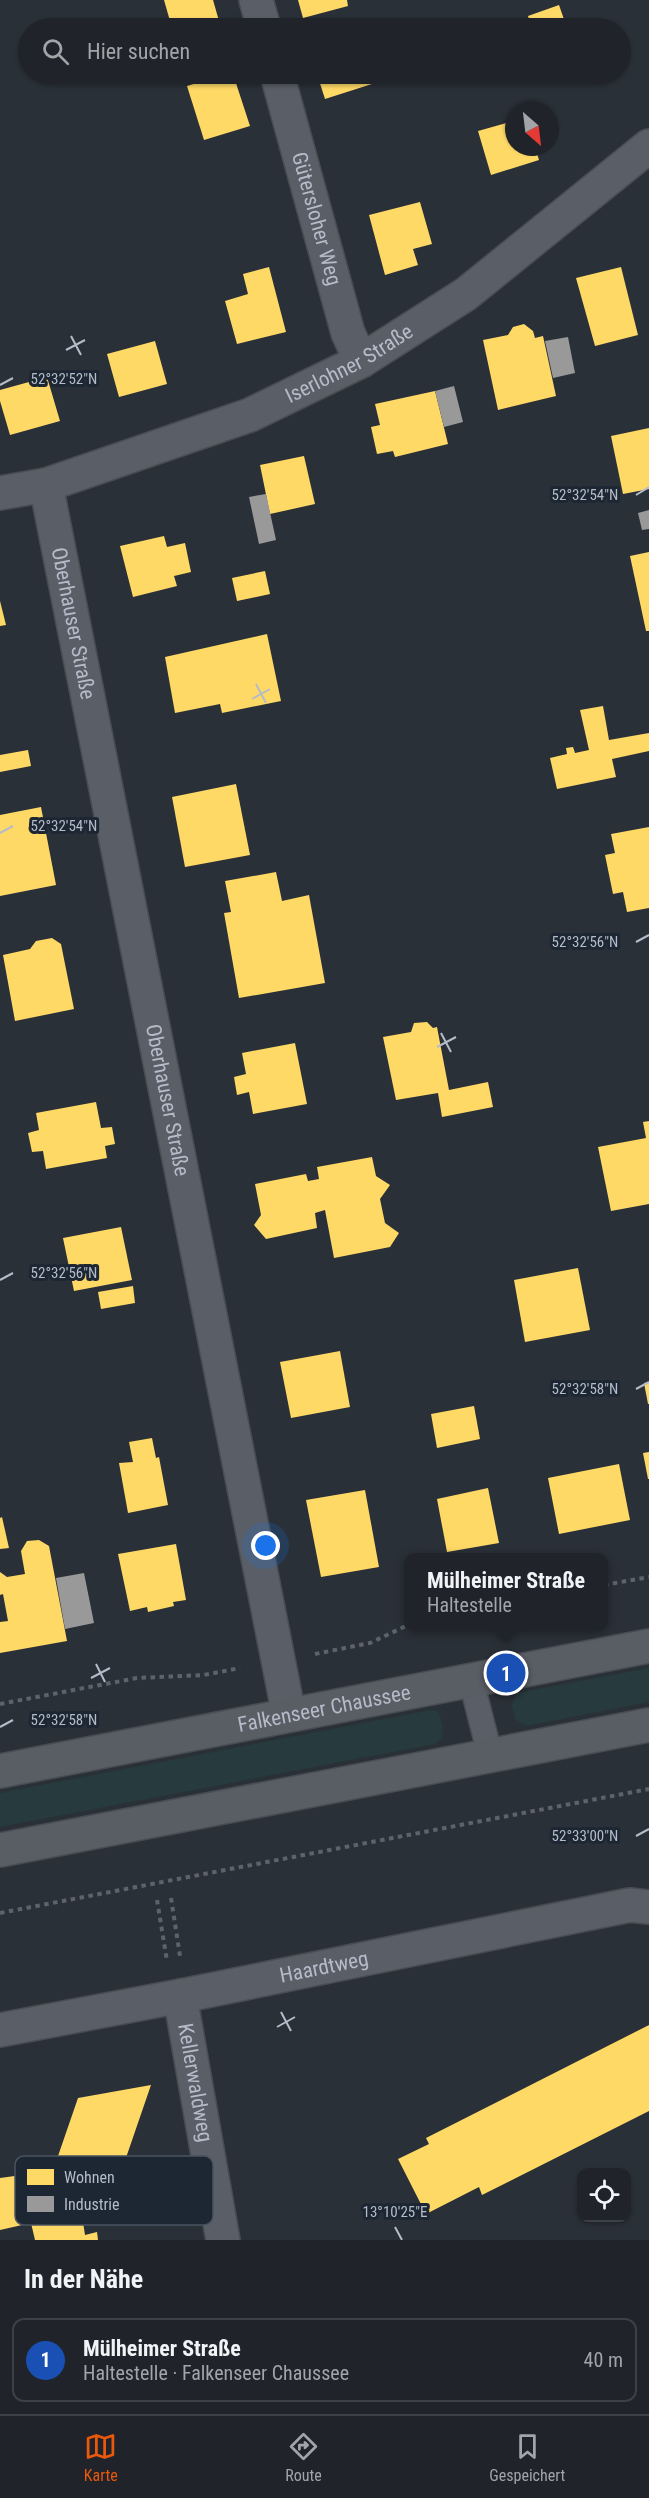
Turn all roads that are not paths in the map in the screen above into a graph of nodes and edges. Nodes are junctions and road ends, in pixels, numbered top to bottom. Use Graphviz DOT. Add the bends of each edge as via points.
graph roads {
  1 [pos="256,0"];
  2 [pos="261,18"];
  3 [pos="279,84"];
  4 [pos="644,162"];
  5 [pos="361,361"];
  6 [pos="46,485"];
  7 [pos="0,493"];
  8 [pos="649,1646"];
  9 [pos="471,1680"];
  10 [pos="289,1715"];
  11 [pos="649,1725"];
  12 [pos="490,1755"];
  13 [pos="0,1771"];
  14 [pos="0,1850"];
  15 [pos="649,1907"];
  16 [pos="180,1996"];
  17 [pos="0,2030"];
  18 [pos="208,2156"];
  19 [pos="213,2183"];
  20 [pos="223,2240"];
  1 -- 2 [label="street"];
  3 -- 5 [label="street, Gütersloher Weg" via="348,333"];
  4 -- 5 [label="street, Iserlohner Straße" via="466,294"];
  5 -- 6 [label="street, Iserlohner Straße" via="250,415"];
  6 -- 7 [label="street, Iserlohner Straße"];
  6 -- 10 [label="street, Oberhauser Straße"];
  8 -- 9 [label="main road, Falkenseer Chaussee"];
  9 -- 10 [label="main road, Falkenseer Chaussee"];
  9 -- 12 [label="lane"];
  10 -- 13 [label="main road, Falkenseer Chaussee"];
  11 -- 12 [label="main road"];
  12 -- 14 [label="main road"];
  15 -- 16 [label="street, Haardtweg" via="630,1905"];
  16 -- 17 [label="street, Haardtweg"];
  16 -- 18 [label="street, Kellerwaldweg"];
  19 -- 20 [label="street, Kellerwaldweg"];
}
